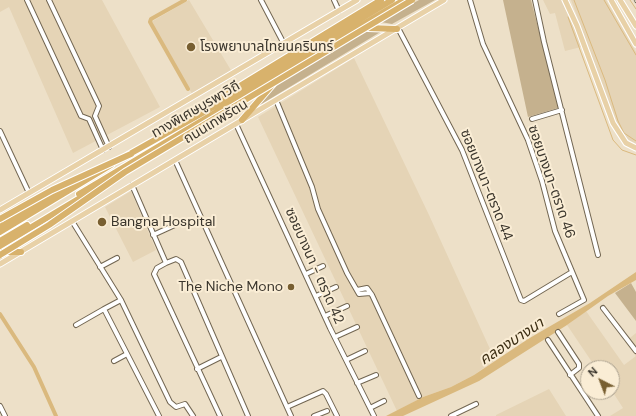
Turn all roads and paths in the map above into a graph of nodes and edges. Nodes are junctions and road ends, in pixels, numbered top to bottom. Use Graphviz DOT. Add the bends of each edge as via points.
graph roads {
  1 [pos="27,0"];
  2 [pos="49,0"];
  3 [pos="261,0"];
  4 [pos="334,0"];
  5 [pos="357,0"];
  6 [pos="381,0"];
  7 [pos="392,0"];
  8 [pos="404,0"];
  9 [pos="413,0"];
  10 [pos="444,0"];
  11 [pos="470,0"];
  12 [pos="535,0"];
  13 [pos="565,0"];
  14 [pos="611,0"];
  15 [pos="620,0"];
  16 [pos="339,11"];
  17 [pos="636,26"];
  18 [pos="368,28"];
  19 [pos="398,28"];
  20 [pos="284,44"];
  21 [pos="636,44"];
  22 [pos="274,83"];
  23 [pos="276,100"];
  24 [pos="562,110"];
  25 [pos="532,119"];
  26 [pos="239,122"];
  27 [pos="99,124"];
  28 [pos="92,127"];
  29 [pos="0,131"];
  30 [pos="109,147"];
  31 [pos="636,148"];
  32 [pos="103,150"];
  33 [pos="131,154"];
  34 [pos="175,160"];
  35 [pos="132,185"];
  36 [pos="29,193"];
  37 [pos="0,210"];
  38 [pos="0,219"];
  39 [pos="72,221"];
  40 [pos="178,224"];
  41 [pos="0,227"];
  42 [pos="0,232"];
  43 [pos="154,235"];
  44 [pos="0,241"];
  45 [pos="0,246"];
  46 [pos="21,252"];
  47 [pos="0,253"];
  48 [pos="598,255"];
  49 [pos="117,258"];
  50 [pos="166,263"];
  51 [pos="0,264"];
  52 [pos="323,266"];
  53 [pos="100,267"];
  54 [pos="572,272"];
  55 [pos="306,274"];
  56 [pos="336,287"];
  57 [pos="316,296"];
  58 [pos="121,300"];
  59 [pos="347,306"];
  60 [pos="603,308"];
  61 [pos="104,309"];
  62 [pos="559,314"];
  63 [pos="325,316"];
  64 [pos="76,325"];
  65 [pos="357,327"];
  66 [pos="558,332"];
  67 [pos="335,337"];
  68 [pos="548,340"];
  69 [pos="365,351"];
  70 [pos="636,351"];
  71 [pos="126,354"];
  72 [pos="221,357"];
  73 [pos="346,360"];
  74 [pos="114,361"];
  75 [pos="197,369"];
  76 [pos="570,374"];
  77 [pos="376,375"];
  78 [pos="357,383"];
  79 [pos="419,396"];
  80 [pos="384,401"];
  81 [pos="476,404"];
  82 [pos="0,406"];
  83 [pos="287,407"];
  84 [pos="370,408"];
  85 [pos="327,410"];
  86 [pos="462,410"];
  87 [pos="5,416"];
  88 [pos="159,416"];
  89 [pos="193,416"];
  90 [pos="220,416"];
  91 [pos="248,416"];
  92 [pos="291,416"];
  93 [pos="314,416"];
  94 [pos="337,416"];
  95 [pos="374,416"];
  96 [pos="451,416"];
  97 [pos="465,416"];
  98 [pos="598,416"];
  1 -- 28 [label="street" via="80,116 88,119"];
  2 -- 27 [label="street" via="99,106 95,116"];
  3 -- 20 [label="street"];
  4 -- 16 [label="street"];
  5 -- 16 [label="main road"];
  6 -- 41 [label="highway, ถนนเทพรัตน"];
  7 -- 33 [label="highway, ทางพิเศษบูรพาวิถี"];
  8 -- 44 [label="highway, ทางพิเศษบูรพาวิถี"];
  9 -- 18 [label="highway, ถนนเทพรัตน"];
  9 -- 47 [label="highway, bridge" via="125,172 49,225"];
  10 -- 19 [label="main road, ถนนเทพรัตน"];
  11 -- 54 [label="street, ซอยบางนา-ตราด 46" via="481,40 528,140 555,231"];
  12 -- 24 [label="street"];
  13 -- 31 [label="main road" via="613,123 626,143"];
  14 -- 21 [label="main road"];
  15 -- 17 [label="main road"];
  16 -- 20 [label="main road"];
  18 -- 19 [label="highway"];
  18 -- 22 [label="highway, ถนนเทพรัตน"];
  19 -- 23 [label="main road, ถนนเทพรัตน"];
  19 -- 54 [label="street, ซอยบางนา-ตราด 44" via="462,150 522,300"];
  20 -- 30 [label="main road"];
  22 -- 26 [label="highway"];
  22 -- 45 [label="highway, ถนนเทพรัตน"];
  23 -- 26 [label="main road, ถนนเทพรัตน"];
  23 -- 79 [label="street" via="312,187 318,209 357,290 367,288 370,293"];
  24 -- 25 [label="street"];
  24 -- 48 [label="street"];
  26 -- 34 [label="main road, ถนนเทพรัตน"];
  26 -- 55 [label="street, ซอยบางนา - ตราด 42"];
  27 -- 28 [label="street"];
  27 -- 30 [label="street"];
  28 -- 32 [label="street"];
  29 -- 36 [label="street"];
  30 -- 32 [label="main road"];
  32 -- 36 [label="main road"];
  33 -- 38 [label="highway, bridge" via="52,190"];
  33 -- 42 [label="highway, ทางพิเศษบูรพาวิถี, bridge"];
  34 -- 35 [label="main road, ถนนเทพรัตน"];
  34 -- 83 [label="street"];
  35 -- 39 [label="main road, ถนนเทพรัตน"];
  35 -- 43 [label="street"];
  36 -- 37 [label="main road"];
  39 -- 46 [label="main road, ถนนเทพรัตน"];
  39 -- 53 [label="street"];
  40 -- 43 [label="street"];
  43 -- 50 [label="street"];
  46 -- 47 [label="highway"];
  46 -- 51 [label="main road, ถนนเทพรัตน"];
  49 -- 53 [label="street"];
  50 -- 72 [label="street" via="176,260 181,262"];
  50 -- 75 [label="street" via="157,268 154,274"];
  52 -- 55 [label="street"];
  53 -- 58 [label="street"];
  54 -- 62 [label="street, ซอยบางนา-ตราด 46" via="584,300"];
  55 -- 57 [label="street, ซอยบางนา - ตราด 42"];
  56 -- 57 [label="street"];
  57 -- 63 [label="street, ซอยบางนา - ตราด 42"];
  58 -- 61 [label="street"];
  58 -- 89 [label="street" via="170,402 176,406 185,404"];
  59 -- 63 [label="street"];
  60 -- 70 [label="street"];
  61 -- 64 [label="street"];
  61 -- 71 [label="street"];
  63 -- 67 [label="street, ซอยบางนา - ตราด 42"];
  65 -- 67 [label="street"];
  66 -- 76 [label="street" via="579,364"];
  67 -- 73 [label="street, ซอยบางนา - ตราด 42"];
  68 -- 76 [label="street"];
  69 -- 73 [label="street"];
  71 -- 74 [label="street"];
  71 -- 88 [label="street"];
  72 -- 75 [label="street"];
  72 -- 91 [label="street"];
  73 -- 78 [label="street, ซอยบางนา - ตราด 42"];
  75 -- 90 [label="street"];
  76 -- 98 [label="street"];
  77 -- 78 [label="street"];
  78 -- 84 [label="street, ซอยบางนา - ตราด 42"];
  80 -- 84 [label="street"];
  81 -- 86 [label="street"];
  82 -- 87 [label="street"];
  83 -- 92 [label="street"];
  83 -- 94 [label="street" via="323,391"];
  84 -- 95 [label="street, ซอยบางนา - ตราด 42"];
  85 -- 93 [label="street"];
  86 -- 96 [label="street"];
  86 -- 97 [label="street"];
}
